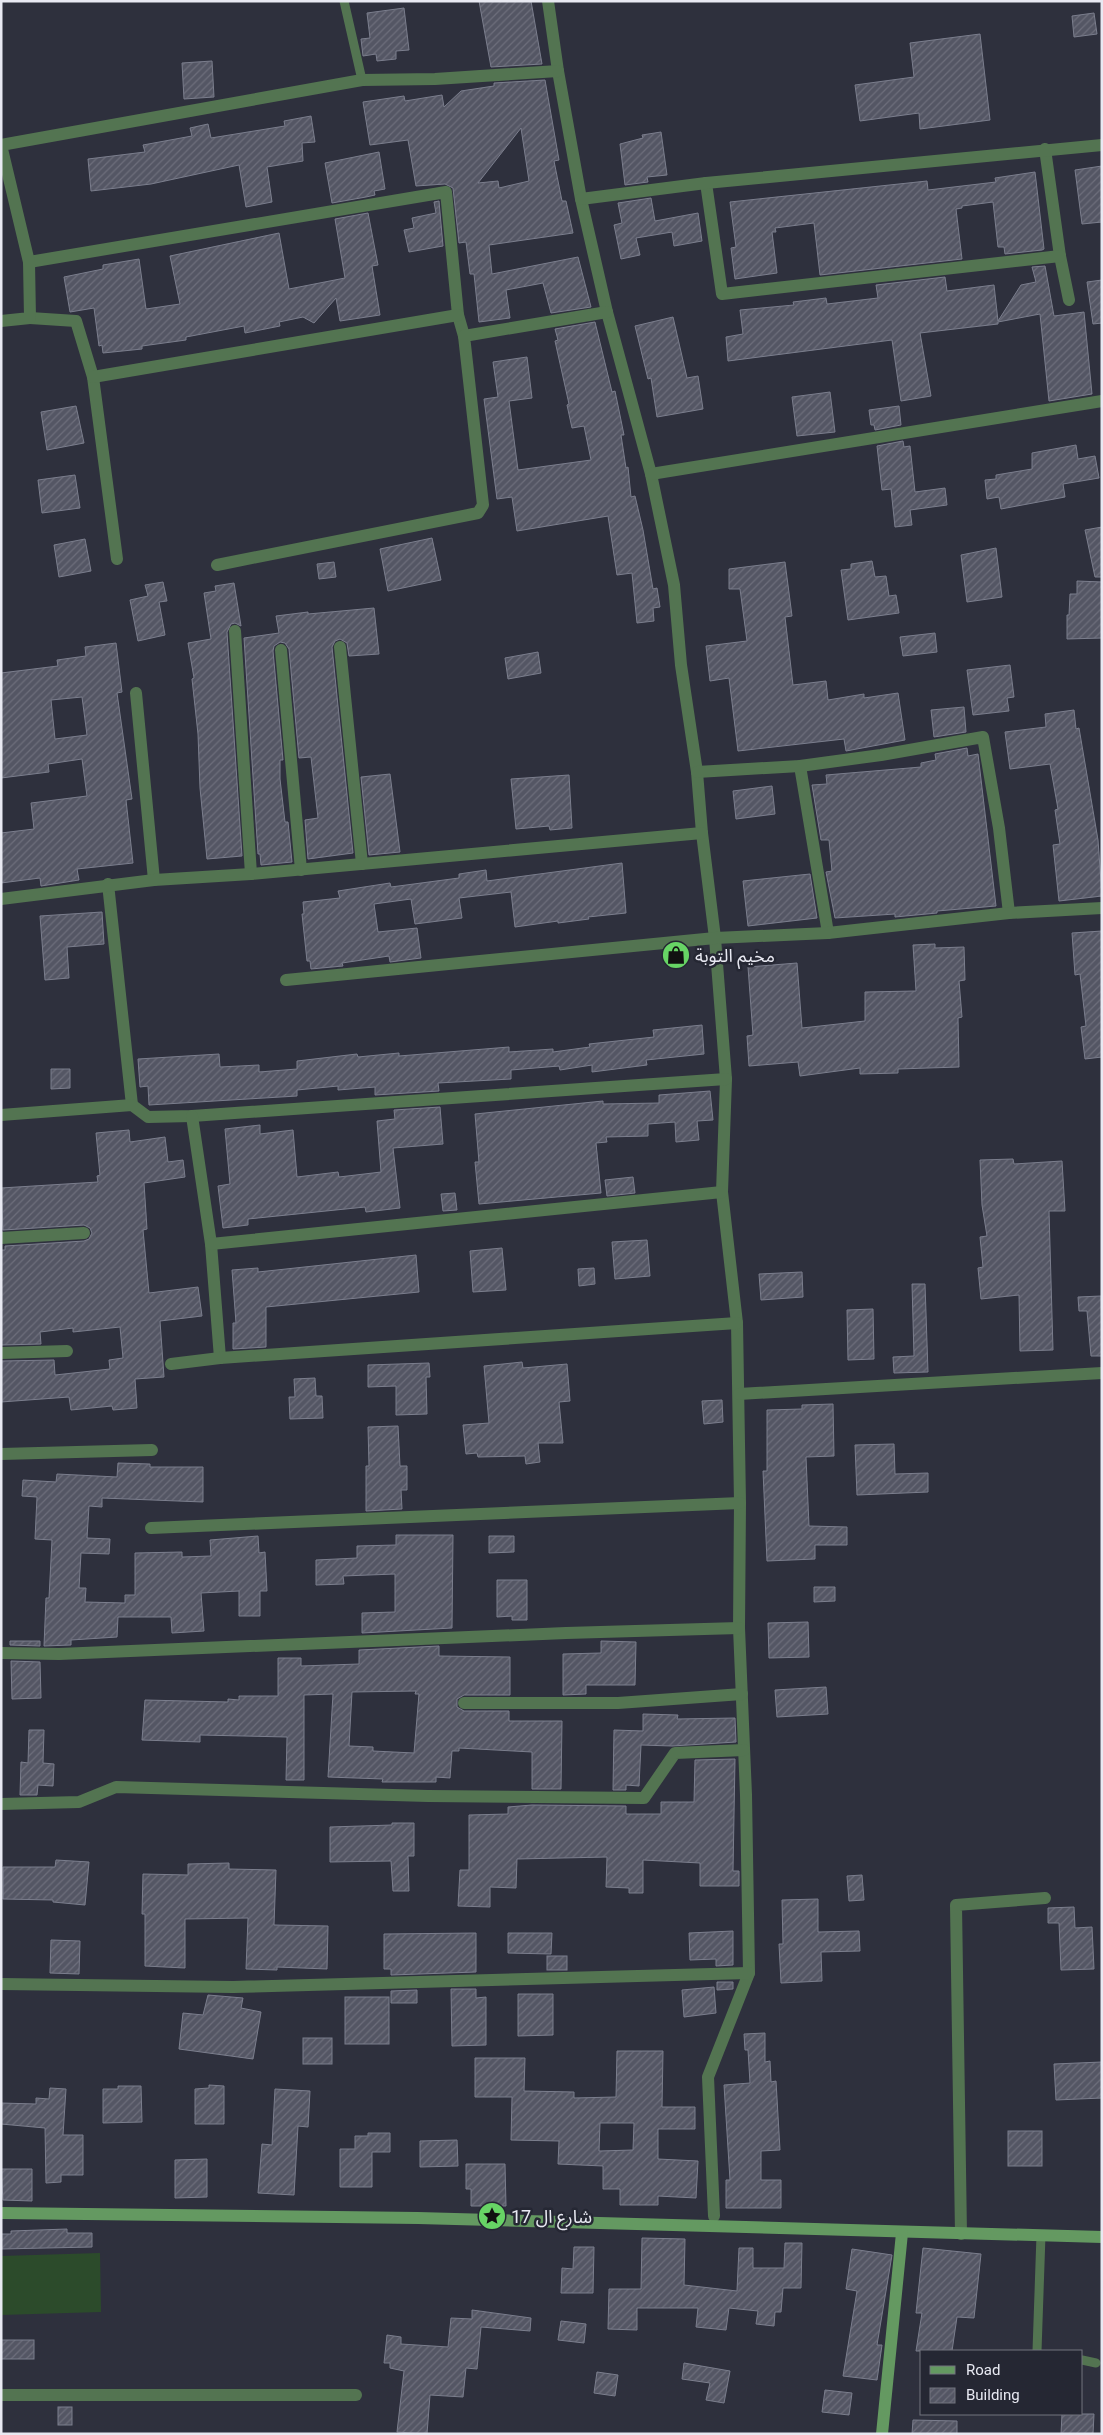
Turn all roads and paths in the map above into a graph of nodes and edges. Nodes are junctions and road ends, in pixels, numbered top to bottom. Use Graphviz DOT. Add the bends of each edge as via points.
graph roads {
  1 [pos="344,1"];
  2 [pos="548,1"];
  3 [pos="558,71"];
  4 [pos="362,80"];
  5 [pos="1102,145"];
  6 [pos="1045,149"];
  7 [pos="706,183"];
  8 [pos="581,199"];
  9 [pos="1060,256"];
  10 [pos="29,262"];
  11 [pos="1069,300"];
  12 [pos="606,312"];
  13 [pos="458,315"];
  14 [pos="30,318"];
  15 [pos="1,321"];
  16 [pos="464,336"];
  17 [pos="93,377"];
  18 [pos="1102,401"];
  19 [pos="651,474"];
  20 [pos="117,559"];
  21 [pos="217,564"];
  22 [pos="235,631"];
  23 [pos="340,647"];
  24 [pos="281,650"];
  25 [pos="136,693"];
  26 [pos="800,766"];
  27 [pos="697,772"];
  28 [pos="702,833"];
  29 [pos="362,864"];
  30 [pos="300,870"];
  31 [pos="251,874"];
  32 [pos="154,880"];
  33 [pos="108,884"];
  34 [pos="1,899"];
  35 [pos="1102,908"];
  36 [pos="1009,913"];
  37 [pos="828,933"];
  38 [pos="715,938"];
  39 [pos="286,980"];
  40 [pos="726,1078"];
  41 [pos="132,1105"];
  42 [pos="1,1115"];
  43 [pos="192,1116"];
  44 [pos="722,1192"];
  45 [pos="84,1233"];
  46 [pos="1,1238"];
  47 [pos="211,1244"];
  48 [pos="737,1323"];
  49 [pos="67,1351"];
  50 [pos="1,1353"];
  51 [pos="220,1358"];
  52 [pos="171,1364"];
  53 [pos="1102,1373"];
  54 [pos="739,1394"];
  55 [pos="152,1450"];
  56 [pos="1,1454"];
  57 [pos="740,1503"];
  58 [pos="151,1528"];
  59 [pos="739,1628"];
  60 [pos="1,1653"];
  61 [pos="742,1694"];
  62 [pos="464,1703"];
  63 [pos="744,1750"];
  64 [pos="1,1804"];
  65 [pos="1045,1898"];
  66 [pos="749,1973"];
  67 [pos="1,1984"];
  68 [pos="1,2213"];
  69 [pos="714,2216"];
  70 [pos="902,2233"];
  71 [pos="961,2234"];
  72 [pos="1041,2235"];
  73 [pos="1102,2237"];
  74 [pos="1037,2350"];
  75 [pos="1083,2360"];
  76 [pos="1096,2363"];
  77 [pos="1,2395"];
  78 [pos="356,2395"];
  79 [pos="882,2434"];
  1 -- 4 [label="lane"];
  2 -- 3 [label="street"];
  3 -- 4 [label="street"];
  3 -- 8 [label="street"];
  4 -- 10 [label="street" via="1,145"];
  5 -- 6 [label="street"];
  6 -- 7 [label="street"];
  6 -- 9 [label="street"];
  7 -- 8 [label="street"];
  7 -- 9 [label="street" via="722,294"];
  8 -- 12 [label="street"];
  9 -- 11 [label="street"];
  10 -- 13 [label="street" via="446,192"];
  10 -- 14 [label="street"];
  12 -- 16 [label="street"];
  12 -- 19 [label="street"];
  13 -- 16 [label="street"];
  13 -- 17 [label="street"];
  14 -- 15 [label="street"];
  14 -- 17 [label="street" via="76,321"];
  16 -- 21 [label="street" via="483,505 478,513"];
  17 -- 20 [label="street"];
  18 -- 19 [label="street"];
  19 -- 27 [label="street" via="674,585 681,665"];
  22 -- 31 [label="street"];
  23 -- 29 [label="street"];
  24 -- 30 [label="street"];
  25 -- 32 [label="street"];
  26 -- 27 [label="street"];
  26 -- 36 [label="street" via="881,756 983,737 999,828"];
  26 -- 37 [label="street"];
  27 -- 28 [label="street"];
  28 -- 29 [label="street"];
  28 -- 38 [label="street"];
  29 -- 30 [label="street"];
  30 -- 31 [label="street"];
  31 -- 32 [label="street"];
  32 -- 33 [label="street"];
  33 -- 34 [label="street"];
  33 -- 41 [label="street"];
  35 -- 36 [label="street"];
  36 -- 37 [label="street"];
  37 -- 38 [label="street"];
  38 -- 39 [label="street"];
  38 -- 40 [label="street"];
  40 -- 43 [label="street"];
  40 -- 44 [label="street"];
  41 -- 42 [label="street"];
  41 -- 43 [label="street" via="148,1117"];
  43 -- 47 [label="street"];
  44 -- 47 [label="street"];
  44 -- 48 [label="street"];
  45 -- 46 [label="street"];
  47 -- 51 [label="street"];
  48 -- 51 [label="street"];
  48 -- 54 [label="street"];
  49 -- 50 [label="street"];
  51 -- 52 [label="street"];
  53 -- 54 [label="street"];
  54 -- 57 [label="street"];
  55 -- 56 [label="street"];
  57 -- 58 [label="street"];
  57 -- 59 [label="street"];
  59 -- 60 [label="street" via="566,1632 59,1654"];
  59 -- 61 [label="street"];
  61 -- 62 [label="street" via="618,1703"];
  61 -- 63 [label="street"];
  63 -- 64 [label="street" via="675,1753 644,1798 116,1787 79,1802"];
  63 -- 66 [label="street"];
  65 -- 71 [label="street" via="956,1905"];
  66 -- 67 [label="street" via="233,1987"];
  66 -- 69 [label="street" via="708,2077"];
  68 -- 70 [label="street" via="418,2218"];
  70 -- 71 [label="street"];
  70 -- 79 [label="street"];
  71 -- 72 [label="street"];
  72 -- 73 [label="street"];
  72 -- 74 [label="lane"];
  75 -- 76 [label="lane"];
  77 -- 78 [label="street"];
}
